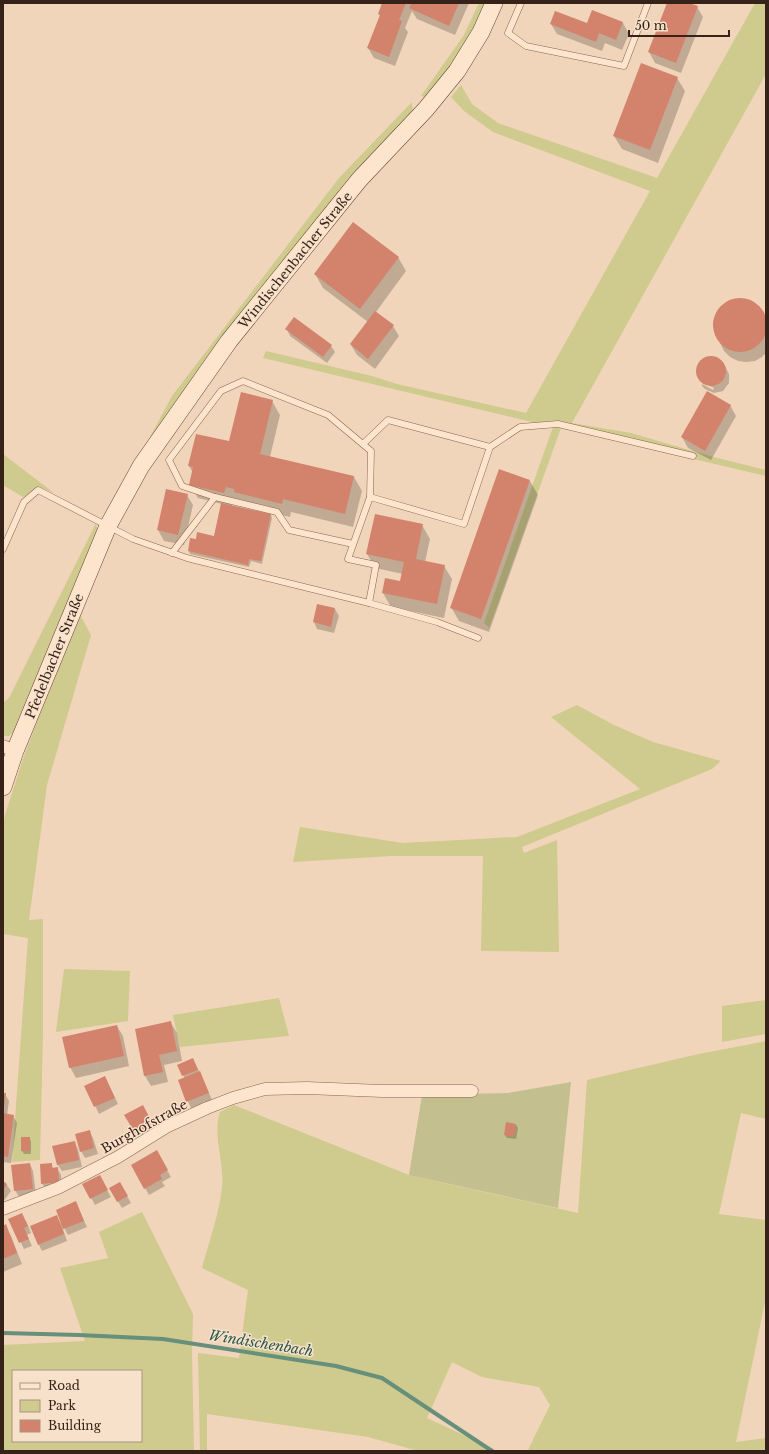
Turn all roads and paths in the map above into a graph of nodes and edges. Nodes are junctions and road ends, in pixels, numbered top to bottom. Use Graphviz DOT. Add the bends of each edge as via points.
graph roads {
  1 [pos="494,3"];
  2 [pos="521,3"];
  3 [pos="648,3"];
  4 [pos="363,444"];
  5 [pos="490,447"];
  6 [pos="693,456"];
  7 [pos="215,497"];
  8 [pos="370,497"];
  9 [pos="108,526"];
  10 [pos="353,544"];
  11 [pos="3,549"];
  12 [pos="172,553"];
  13 [pos="369,603"];
  14 [pos="478,638"];
  15 [pos="9,749"];
  16 [pos="3,787"];
  17 [pos="472,1091"];
  18 [pos="3,1209"];
  1 -- 9 [label="street, Windischenbacher Straße" via="470,52 444,88 359,180 229,341 141,466"];
  2 -- 3 [label="lane" via="508,33 526,46 624,66"];
  4 -- 5 [label="lane" via="388,420"];
  4 -- 7 [label="lane" via="328,415 242,381 221,391 169,460 182,486"];
  4 -- 8 [label="lane" via="371,451"];
  5 -- 6 [label="lane" via="520,427 558,424"];
  5 -- 8 [label="lane" via="464,524"];
  7 -- 10 [label="lane" via="277,512 289,530"];
  7 -- 12 [label="lane"];
  8 -- 10 [label="lane"];
  9 -- 11 [label="lane" via="38,490 24,502"];
  9 -- 12 [label="lane" via="133,539"];
  9 -- 15 [label="street, Pfedelbacher Straße"];
  10 -- 13 [label="lane" via="348,559 376,565"];
  12 -- 13 [label="lane"];
  13 -- 14 [label="lane" via="438,622"];
  15 -- 16 [label="street, Pfedelbacher Straße"];
  17 -- 18 [label="street, Burghofstraße" via="307,1088 265,1090 233,1098 168,1126 118,1158 58,1188"];
}
